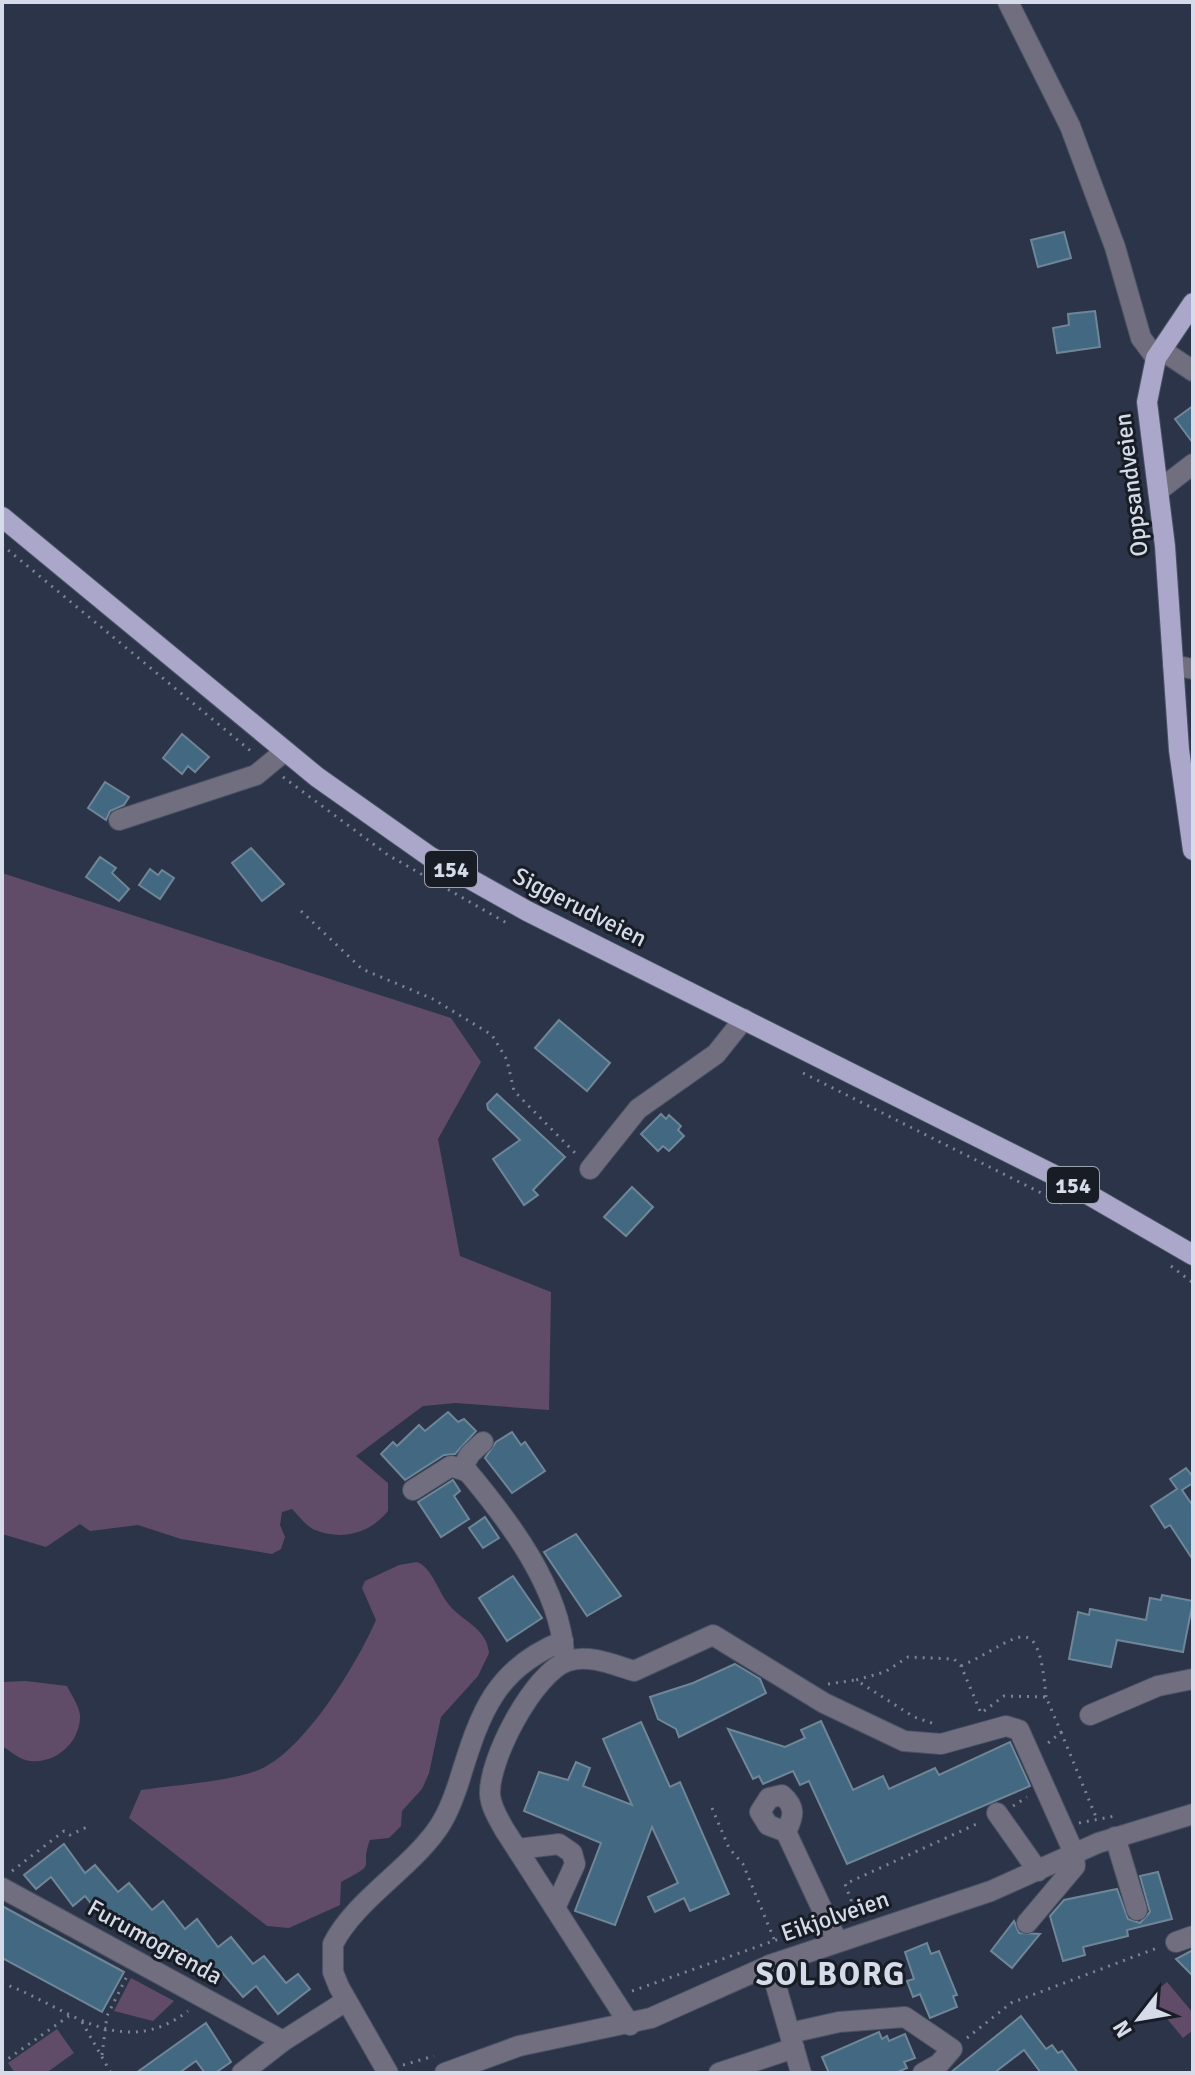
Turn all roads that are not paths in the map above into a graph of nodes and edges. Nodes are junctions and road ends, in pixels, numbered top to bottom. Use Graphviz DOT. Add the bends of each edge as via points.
graph roads {
  1 [pos="1008,2"];
  2 [pos="1193,303"];
  3 [pos="1158,354"];
  4 [pos="1193,371"];
  5 [pos="1193,464"];
  6 [pos="1158,491"];
  7 [pos="2,517"];
  8 [pos="1183,667"];
  9 [pos="285,751"];
  10 [pos="119,820"];
  11 [pos="1193,850"];
  12 [pos="744,1019"];
  13 [pos="590,1169"];
  14 [pos="1190,1245"];
  15 [pos="483,1442"];
  16 [pos="462,1468"];
  17 [pos="413,1490"];
  18 [pos="563,1641"];
  19 [pos="564,1662"];
  20 [pos="1193,1679"];
  21 [pos="1090,1715"];
  22 [pos="997,1813"];
  23 [pos="1193,1814"];
  24 [pos="786,1832"];
  25 [pos="1115,1837"];
  26 [pos="518,1849"];
  27 [pos="1074,1853"];
  28 [pos="1038,1871"];
  29 [pos="2,1888"];
  30 [pos="555,1908"];
  31 [pos="1137,1910"];
  32 [pos="1027,1923"];
  33 [pos="837,1941"];
  34 [pos="770,1965"];
  35 [pos="346,2001"];
  36 [pos="630,2025"];
  37 [pos="283,2041"];
  38 [pos="792,2041"];
  39 [pos="242,2073"];
  40 [pos="388,2073"];
  41 [pos="445,2073"];
  42 [pos="719,2073"];
  43 [pos="801,2073"];
  44 [pos="923,2073"];
  1 -- 3 [label="street" via="1070,126 1115,247 1141,338"];
  2 -- 3 [label="main road"];
  3 -- 4 [label="street"];
  3 -- 6 [label="main road, Oppsandveien" via="1147,402"];
  5 -- 6 [label="street"];
  6 -- 8 [label="main road, Oppsandveien"];
  7 -- 9 [label="main road, Siggerudveien / 154"];
  8 -- 11 [label="main road, Oppsandveien" via="1179,750"];
  9 -- 10 [label="street" via="256,775"];
  9 -- 12 [label="main road, Siggerudveien / 154" via="374,820 458,873"];
  12 -- 13 [label="street" via="716,1054 638,1109"];
  12 -- 14 [label="main road, Siggerudveien / 154"];
  15 -- 16 [label="street"];
  16 -- 17 [label="street" via="446,1468"];
  16 -- 18 [label="street" via="527,1556 559,1616"];
  18 -- 19 [label="street"];
  18 -- 35 [label="street" via="523,1663 500,1684 484,1710 437,1830 337,1937 333,1972"];
  19 -- 26 [label="street" via="529,1696 492,1776 493,1806"];
  19 -- 27 [label="street" via="596,1661 634,1671 713,1635 824,1703 904,1741 941,1744 1006,1726 1019,1730"];
  20 -- 21 [label="street" via="1158,1686"];
  22 -- 28 [label="street"];
  23 -- 25 [label="street, Eikjolveien"];
  24 -- 33 [label="street"];
  25 -- 27 [label="street, Eikjolveien"];
  25 -- 31 [label="street"];
  26 -- 30 [label="street"];
  26 -- 30 [label="street" via="559,1844 572,1853 575,1864"];
  27 -- 28 [label="street, Eikjolveien"];
  27 -- 32 [label="street" via="1075,1866"];
  28 -- 33 [label="street, Eikjolveien"];
  29 -- 37 [label="street, Furumogrenda"];
  30 -- 36 [label="street"];
  33 -- 34 [label="street, Eikjolveien"];
  34 -- 36 [label="street, Eikjolveien"];
  34 -- 38 [label="street"];
  35 -- 37 [label="street"];
  35 -- 40 [label="street"];
  36 -- 41 [label="street, Eikjolveien" via="519,2046"];
  37 -- 39 [label="street"];
  38 -- 42 [label="street"];
  38 -- 43 [label="street"];
  38 -- 44 [label="street" via="839,2022 905,2017 952,2049"];
}
